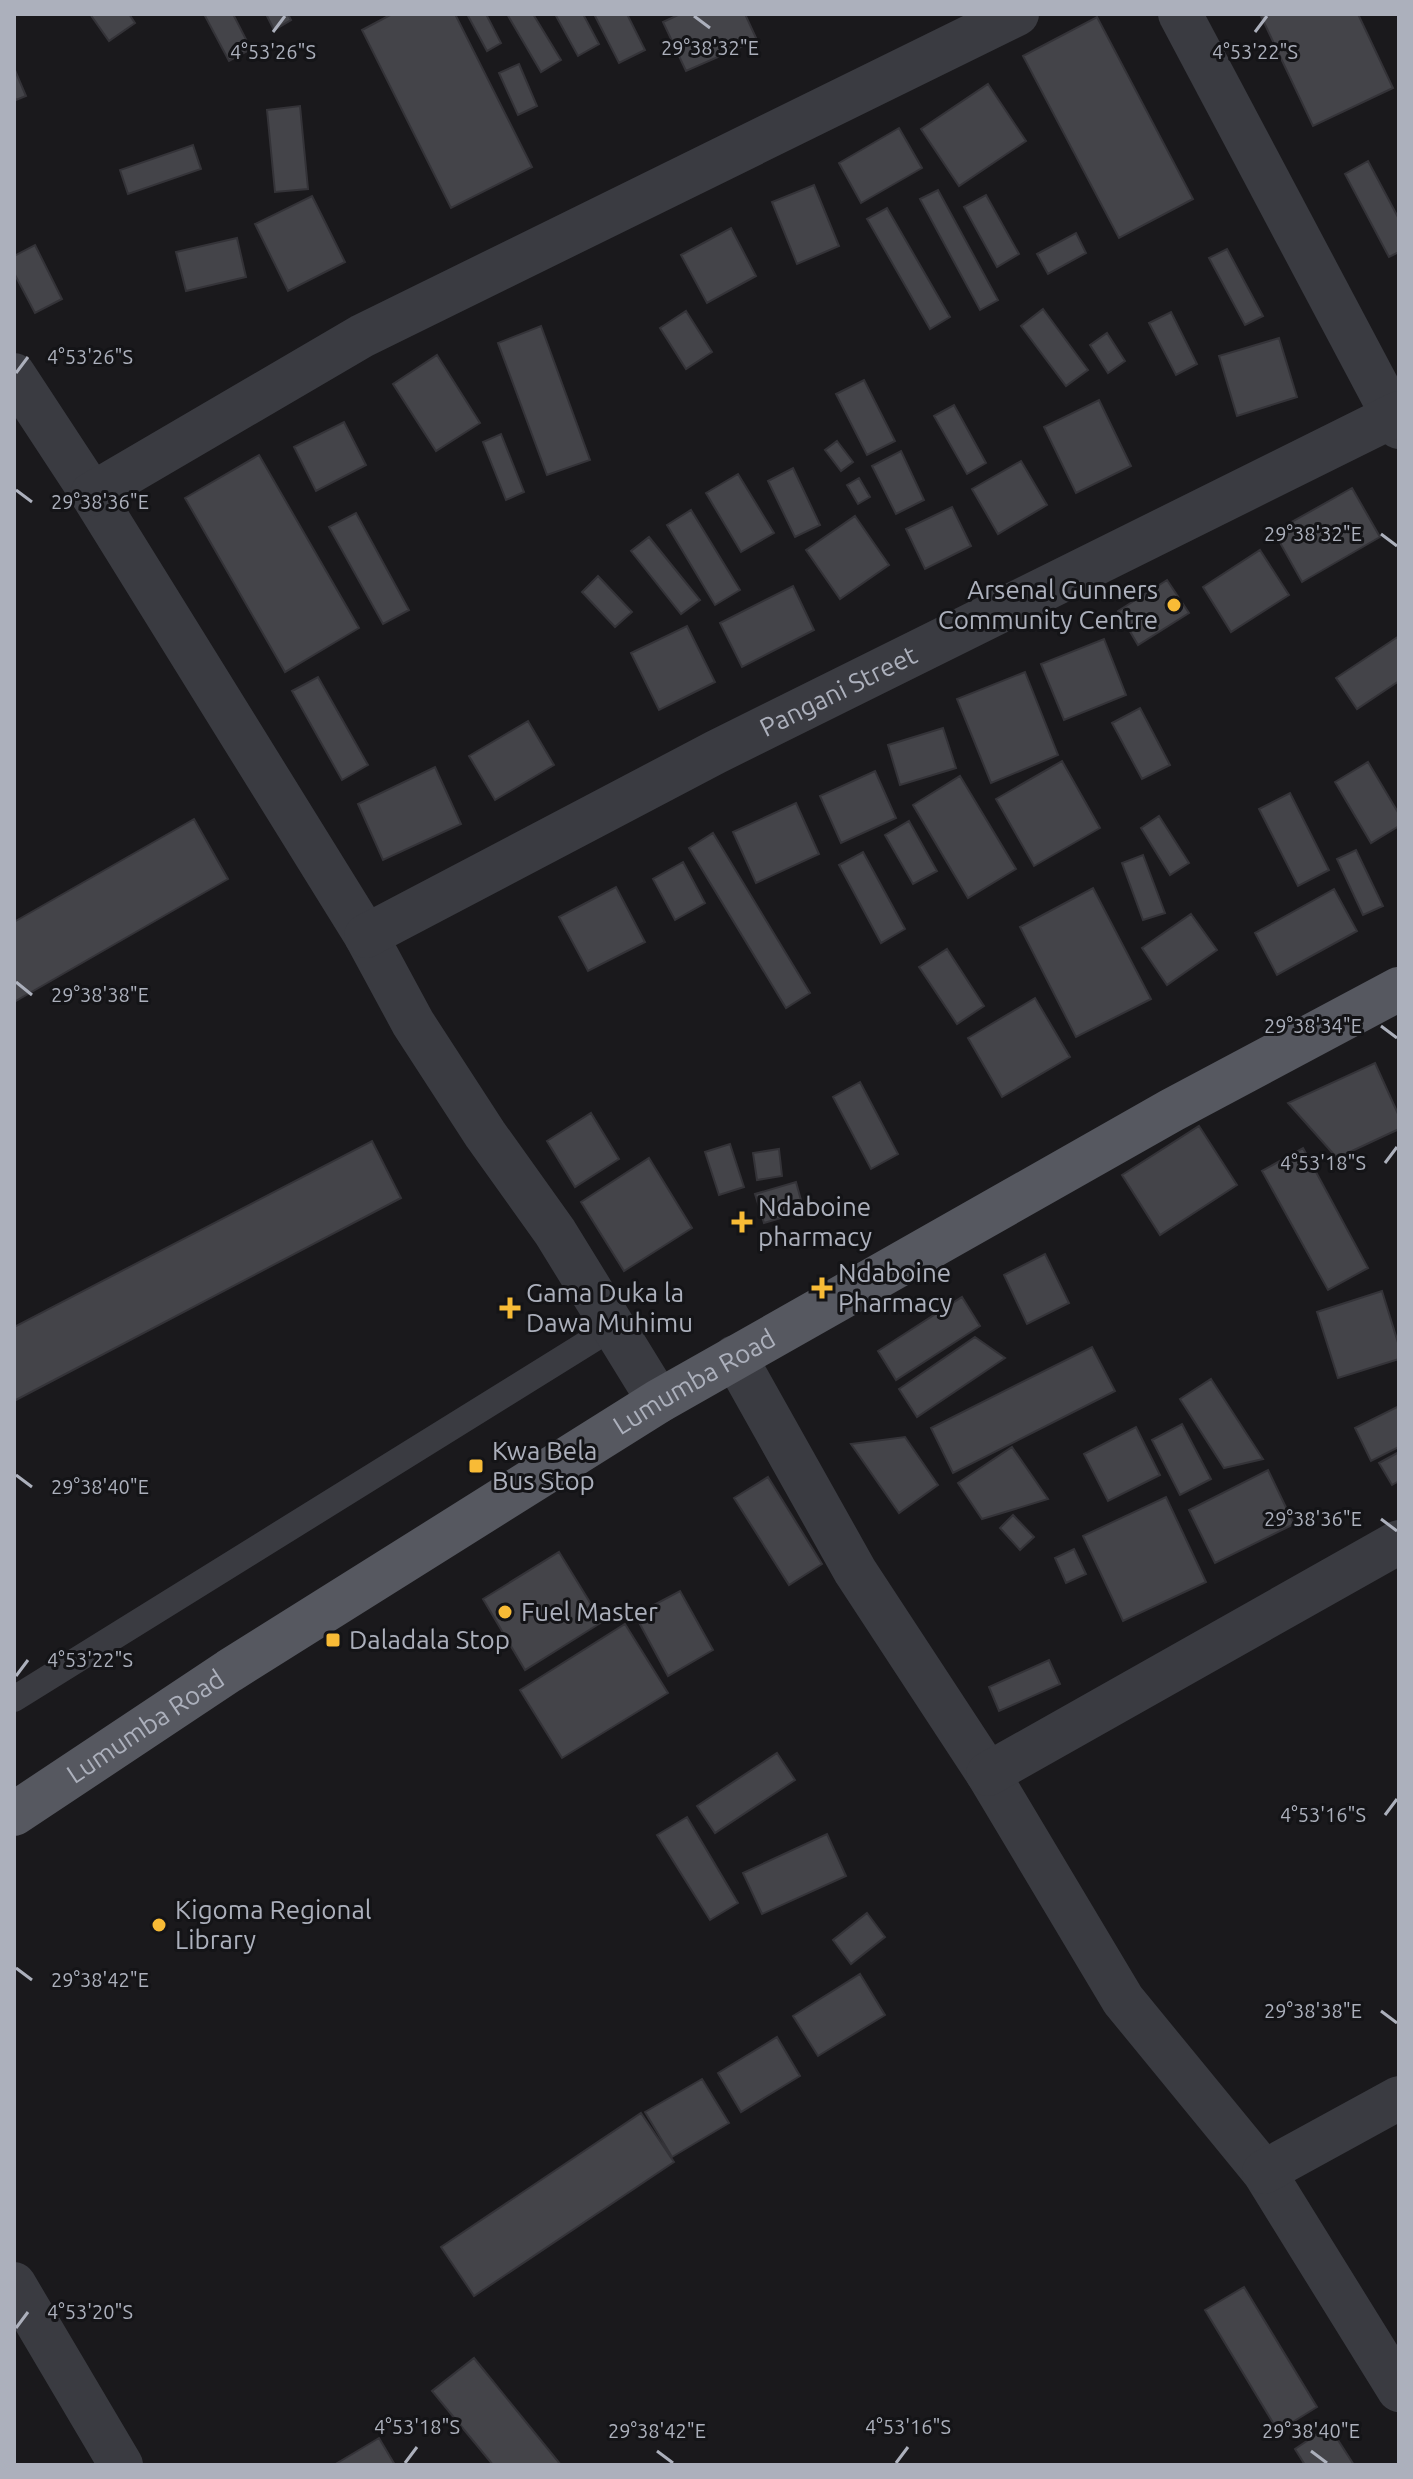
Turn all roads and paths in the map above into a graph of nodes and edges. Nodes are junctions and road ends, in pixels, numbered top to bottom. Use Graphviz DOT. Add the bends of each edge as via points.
graph roads {
  1 [pos="1017,14"];
  2 [pos="1180,14"];
  3 [pos="14,375"];
  4 [pos="1397,419"];
  5 [pos="92,494"];
  6 [pos="366,936"];
  7 [pos="1399,989"];
  8 [pos="613,1327"];
  9 [pos="735,1357"];
  10 [pos="659,1401"];
  11 [pos="1399,1542"];
  12 [pos="14,1699"];
  13 [pos="988,1774"];
  14 [pos="14,1814"];
  15 [pos="1399,2098"];
  16 [pos="1264,2172"];
  17 [pos="14,2284"];
  18 [pos="1399,2390"];
  19 [pos="121,2465"];
  1 -- 5 [label="street" via="362,336"];
  2 -- 4 [label="street"];
  3 -- 5 [label="street"];
  4 -- 6 [label="street, Pangani Street" via="716,752"];
  5 -- 6 [label="street"];
  6 -- 8 [label="street" via="413,1023"];
  7 -- 9 [label="main road, Lumumba Road" via="1172,1110"];
  8 -- 10 [label="street"];
  8 -- 12 [label="lane"];
  9 -- 10 [label="main road, Lumumba Road"];
  9 -- 13 [label="street" via="855,1571"];
  10 -- 14 [label="main road, Lumumba Road" via="242,1663"];
  11 -- 13 [label="street"];
  13 -- 16 [label="street" via="1123,2000"];
  15 -- 16 [label="street"];
  16 -- 18 [label="street"];
  17 -- 19 [label="street"];
}
